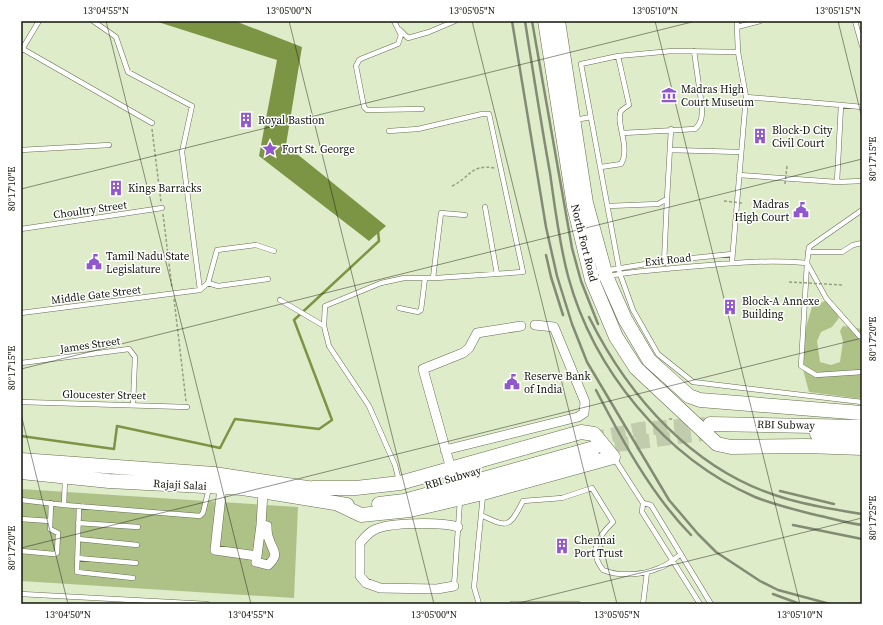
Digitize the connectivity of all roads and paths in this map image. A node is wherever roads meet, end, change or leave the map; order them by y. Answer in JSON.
{"nodes":[{"id":1,"x":39,"y":21,"type":"edge"},
{"id":2,"x":93,"y":21,"type":"edge"},
{"id":3,"x":394,"y":21,"type":"edge"},
{"id":4,"x":455,"y":21,"type":"edge"},
{"id":5,"x":546,"y":21,"type":"edge"},
{"id":6,"x":558,"y":21,"type":"edge"},
{"id":7,"x":737,"y":21,"type":"edge"},
{"id":8,"x":760,"y":21,"type":"edge"},
{"id":9,"x":855,"y":21,"type":"edge"},
{"id":10,"x":396,"y":26,"type":"junction"},
{"id":11,"x":738,"y":27,"type":"junction"},
{"id":12,"x":862,"y":46,"type":"edge"},
{"id":13,"x":22,"y":50,"type":"edge"},
{"id":14,"x":694,"y":51,"type":"junction"},
{"id":15,"x":738,"y":52,"type":"junction"},
{"id":16,"x":618,"y":56,"type":"junction"},
{"id":17,"x":746,"y":97,"type":"junction"},
{"id":18,"x":841,"y":105,"type":"junction"},
{"id":19,"x":862,"y":107,"type":"edge"},
{"id":20,"x":422,"y":109,"type":"dead end"},
{"id":21,"x":591,"y":117,"type":"junction"},
{"id":22,"x":573,"y":120,"type":"junction"},
{"id":23,"x":152,"y":123,"type":"joint"},
{"id":24,"x":671,"y":130,"type":"junction"},
{"id":25,"x":389,"y":131,"type":"dead end"},
{"id":26,"x":623,"y":133,"type":"junction"},
{"id":27,"x":109,"y":144,"type":"dead end"},
{"id":28,"x":21,"y":150,"type":"edge"},
{"id":29,"x":670,"y":150,"type":"junction"},
{"id":30,"x":740,"y":152,"type":"junction"},
{"id":31,"x":787,"y":166,"type":"dead end"},
{"id":32,"x":601,"y":167,"type":"junction"},
{"id":33,"x":501,"y":169,"type":"junction"},
{"id":34,"x":739,"y":175,"type":"junction"},
{"id":35,"x":862,"y":181,"type":"edge"},
{"id":36,"x":837,"y":182,"type":"junction"},
{"id":37,"x":785,"y":184,"type":"dead end"},
{"id":38,"x":452,"y":186,"type":"dead end"},
{"id":39,"x":667,"y":199,"type":"junction"},
{"id":40,"x":724,"y":202,"type":"dead end"},
{"id":41,"x":742,"y":203,"type":"dead end"},
{"id":42,"x":608,"y":206,"type":"junction"},
{"id":43,"x":486,"y":207,"type":"dead end"},
{"id":44,"x":162,"y":208,"type":"junction"},
{"id":45,"x":862,"y":210,"type":"edge"},
{"id":46,"x":465,"y":215,"type":"dead end"},
{"id":47,"x":21,"y":229,"type":"edge"},
{"id":48,"x":862,"y":243,"type":"edge"},
{"id":49,"x":274,"y":251,"type":"dead end"},
{"id":50,"x":808,"y":252,"type":"junction"},
{"id":51,"x":732,"y":254,"type":"junction"},
{"id":52,"x":664,"y":262,"type":"junction"},
{"id":53,"x":732,"y":262,"type":"junction"},
{"id":54,"x":807,"y":263,"type":"junction"},
{"id":55,"x":619,"y":268,"type":"junction"},
{"id":56,"x":664,"y":269,"type":"junction"},
{"id":57,"x":497,"y":274,"type":"junction"},
{"id":58,"x":620,"y":274,"type":"junction"},
{"id":59,"x":598,"y":275,"type":"junction"},
{"id":60,"x":425,"y":278,"type":"junction"},
{"id":61,"x":433,"y":278,"type":"junction"},
{"id":62,"x":268,"y":279,"type":"dead end"},
{"id":63,"x":208,"y":282,"type":"junction"},
{"id":64,"x":789,"y":282,"type":"dead end"},
{"id":65,"x":843,"y":285,"type":"dead end"},
{"id":66,"x":200,"y":290,"type":"junction"},
{"id":67,"x":173,"y":295,"type":"junction"},
{"id":68,"x":280,"y":300,"type":"dead end"},
{"id":69,"x":399,"y":308,"type":"dead end"},
{"id":70,"x":21,"y":313,"type":"edge"},
{"id":71,"x":535,"y":324,"type":"dead end"},
{"id":72,"x":324,"y":326,"type":"junction"},
{"id":73,"x":521,"y":326,"type":"dead end"},
{"id":74,"x":862,"y":339,"type":"edge"},
{"id":75,"x":21,"y":364,"type":"edge"},
{"id":76,"x":862,"y":372,"type":"edge"},
{"id":77,"x":689,"y":396,"type":"junction"},
{"id":78,"x":21,"y":402,"type":"edge"},
{"id":79,"x":862,"y":402,"type":"edge"},
{"id":80,"x":133,"y":404,"type":"junction"},
{"id":81,"x":187,"y":407,"type":"joint"},
{"id":82,"x":681,"y":409,"type":"junction"},
{"id":83,"x":862,"y":413,"type":"edge"},
{"id":84,"x":862,"y":427,"type":"edge"},
{"id":85,"x":862,"y":438,"type":"edge"},
{"id":86,"x":862,"y":448,"type":"edge"},
{"id":87,"x":445,"y":450,"type":"junction"},
{"id":88,"x":613,"y":457,"type":"junction"},
{"id":89,"x":21,"y":460,"type":"edge"},
{"id":90,"x":451,"y":469,"type":"junction"},
{"id":91,"x":66,"y":470,"type":"junction"},
{"id":92,"x":21,"y":472,"type":"edge"},
{"id":93,"x":400,"y":483,"type":"junction"},
{"id":94,"x":216,"y":487,"type":"junction"},
{"id":95,"x":313,"y":488,"type":"junction"},
{"id":96,"x":264,"y":492,"type":"junction"},
{"id":97,"x":483,"y":493,"type":"junction"},
{"id":98,"x":460,"y":498,"type":"junction"},
{"id":99,"x":21,"y":500,"type":"edge"},
{"id":100,"x":51,"y":503,"type":"junction"},
{"id":101,"x":643,"y":503,"type":"junction"},
{"id":102,"x":338,"y":504,"type":"junction"},
{"id":103,"x":64,"y":505,"type":"junction"},
{"id":104,"x":79,"y":506,"type":"junction"},
{"id":105,"x":481,"y":515,"type":"junction"},
{"id":106,"x":21,"y":519,"type":"edge"},
{"id":107,"x":50,"y":521,"type":"junction"},
{"id":108,"x":78,"y":523,"type":"junction"},
{"id":109,"x":261,"y":525,"type":"junction"},
{"id":110,"x":138,"y":527,"type":"dead end"},
{"id":111,"x":458,"y":527,"type":"junction"},
{"id":112,"x":78,"y":539,"type":"junction"},
{"id":113,"x":137,"y":545,"type":"dead end"},
{"id":114,"x":21,"y":551,"type":"edge"},
{"id":115,"x":681,"y":554,"type":"junction"},
{"id":116,"x":256,"y":556,"type":"junction"},
{"id":117,"x":78,"y":558,"type":"junction"},
{"id":118,"x":674,"y":559,"type":"junction"},
{"id":119,"x":136,"y":563,"type":"dead end"},
{"id":120,"x":647,"y":572,"type":"junction"},
{"id":121,"x":133,"y":578,"type":"dead end"},
{"id":122,"x":454,"y":586,"type":"joint"},
{"id":123,"x":21,"y":594,"type":"edge"},
{"id":124,"x":134,"y":600,"type":"junction"},
{"id":125,"x":140,"y":604,"type":"edge"},
{"id":126,"x":208,"y":604,"type":"edge"},
{"id":127,"x":479,"y":604,"type":"edge"},
{"id":128,"x":512,"y":604,"type":"edge"},
{"id":129,"x":578,"y":604,"type":"edge"},
{"id":130,"x":643,"y":604,"type":"edge"},
{"id":131,"x":700,"y":604,"type":"edge"},
{"id":132,"x":711,"y":604,"type":"edge"}],
"edges":[{"from":1,"to":13,"type":"lane"},
{"from":2,"to":66,"type":"lane"},
{"from":3,"to":10,"type":"lane"},
{"from":4,"to":10,"type":"lane"},
{"from":5,"to":59,"type":"main road","name":"North Fort Road"},
{"from":6,"to":22,"type":"main road","name":"North Fort Road"},
{"from":7,"to":11,"type":"lane"},
{"from":8,"to":11,"type":"lane"},
{"from":9,"to":12,"type":"lane"},
{"from":10,"to":20,"type":"lane"},
{"from":11,"to":15,"type":"lane"},
{"from":13,"to":23,"type":"lane"},
{"from":14,"to":15,"type":"lane"},
{"from":14,"to":16,"type":"lane"},
{"from":14,"to":24,"type":"lane"},
{"from":15,"to":17,"type":"lane"},
{"from":16,"to":21,"type":"lane"},
{"from":16,"to":26,"type":"lane"},
{"from":17,"to":18,"type":"lane"},
{"from":17,"to":30,"type":"lane"},
{"from":18,"to":19,"type":"lane"},
{"from":18,"to":36,"type":"lane"},
{"from":21,"to":22,"type":"lane"},
{"from":21,"to":32,"type":"lane"},
{"from":22,"to":59,"type":"main road","name":"North Fort Road"},
{"from":23,"to":44,"type":"path"},
{"from":24,"to":26,"type":"lane"},
{"from":24,"to":29,"type":"lane"},
{"from":25,"to":33,"type":"lane"},
{"from":26,"to":32,"type":"lane"},
{"from":27,"to":28,"type":"lane"},
{"from":29,"to":30,"type":"lane"},
{"from":29,"to":39,"type":"lane"},
{"from":30,"to":34,"type":"lane"},
{"from":31,"to":37,"type":"path","bridge":true},
{"from":32,"to":42,"type":"lane"},
{"from":33,"to":38,"type":"path"},
{"from":33,"to":57,"type":"lane"},
{"from":34,"to":36,"type":"lane"},
{"from":34,"to":51,"type":"lane"},
{"from":35,"to":36,"type":"lane"},
{"from":39,"to":42,"type":"lane"},
{"from":39,"to":52,"type":"lane"},
{"from":40,"to":41,"type":"path","bridge":true},
{"from":42,"to":55,"type":"lane"},
{"from":43,"to":57,"type":"lane"},
{"from":44,"to":47,"type":"lane","name":"Choultry Street"},
{"from":44,"to":67,"type":"path"},
{"from":45,"to":50,"type":"lane"},
{"from":46,"to":61,"type":"lane"},
{"from":48,"to":50,"type":"lane"},
{"from":49,"to":63,"type":"lane"},
{"from":50,"to":54,"type":"lane"},
{"from":51,"to":52,"type":"lane"},
{"from":51,"to":53,"type":"lane"},
{"from":52,"to":55,"type":"lane"},
{"from":52,"to":56,"type":"lane"},
{"from":53,"to":54,"type":"lane","name":"Exit Road"},
{"from":53,"to":56,"type":"lane","name":"Exit Road"},
{"from":54,"to":74,"type":"lane"},
{"from":54,"to":76,"type":"lane"},
{"from":55,"to":58,"type":"lane"},
{"from":55,"to":59,"type":"lane"},
{"from":56,"to":58,"type":"lane","name":"Exit Road"},
{"from":57,"to":61,"type":"lane"},
{"from":58,"to":59,"type":"lane","name":"Exit Road"},
{"from":58,"to":79,"type":"lane"},
{"from":59,"to":77,"type":"main road","name":"North Fort Road"},
{"from":59,"to":82,"type":"main road","name":"North Fort Road"},
{"from":60,"to":61,"type":"lane"},
{"from":60,"to":69,"type":"lane"},
{"from":60,"to":72,"type":"lane"},
{"from":62,"to":63,"type":"lane"},
{"from":63,"to":66,"type":"lane"},
{"from":64,"to":65,"type":"path","bridge":true},
{"from":66,"to":67,"type":"lane","name":"Middle Gate Street"},
{"from":67,"to":70,"type":"lane","name":"Middle Gate Street"},
{"from":67,"to":81,"type":"path"},
{"from":68,"to":72,"type":"lane"},
{"from":71,"to":87,"type":"street"},
{"from":72,"to":93,"type":"lane"},
{"from":73,"to":87,"type":"street"},
{"from":75,"to":80,"type":"lane","name":"James Street"},
{"from":77,"to":82,"type":"main road"},
{"from":77,"to":83,"type":"main road","name":"North Fort Road"},
{"from":78,"to":80,"type":"lane","name":"Gloucester Street"},
{"from":80,"to":81,"type":"lane","name":"Gloucester Street"},
{"from":82,"to":86,"type":"main road","name":"North Fort Road"},
{"from":84,"to":85,"type":"main road","name":"RBI Subway"},
{"from":87,"to":90,"type":"street"},
{"from":88,"to":90,"type":"main road"},
{"from":88,"to":97,"type":"main road"},
{"from":88,"to":101,"type":"lane"},
{"from":89,"to":91,"type":"main road","name":"Rajaji Salai"},
{"from":90,"to":93,"type":"main road"},
{"from":91,"to":92,"type":"main road","name":"Rajaji Salai"},
{"from":91,"to":94,"type":"main road","name":"Rajaji Salai"},
{"from":91,"to":95,"type":"main road","name":"Rajaji Salai"},
{"from":91,"to":103,"type":"lane"},
{"from":93,"to":95,"type":"main road"},
{"from":94,"to":96,"type":"main road","name":"Rajaji Salai"},
{"from":94,"to":104,"type":"lane"},
{"from":94,"to":116,"type":"street"},
{"from":95,"to":102,"type":"main road","name":"RBI Subway"},
{"from":96,"to":102,"type":"main road","name":"Rajaji Salai"},
{"from":96,"to":109,"type":"street"},
{"from":97,"to":98,"type":"main road"},
{"from":97,"to":105,"type":"lane"},
{"from":98,"to":102,"type":"main road"},
{"from":98,"to":111,"type":"lane"},
{"from":99,"to":100,"type":"lane"},
{"from":100,"to":103,"type":"lane"},
{"from":100,"to":107,"type":"lane"},
{"from":101,"to":115,"type":"lane"},
{"from":101,"to":118,"type":"lane"},
{"from":103,"to":104,"type":"lane"},
{"from":104,"to":108,"type":"lane"},
{"from":105,"to":120,"type":"lane"},
{"from":105,"to":127,"type":"lane"},
{"from":106,"to":107,"type":"lane"},
{"from":107,"to":114,"type":"lane"},
{"from":108,"to":110,"type":"lane"},
{"from":108,"to":112,"type":"lane"},
{"from":109,"to":116,"type":"street"},
{"from":109,"to":116,"type":"street"},
{"from":111,"to":122,"type":"lane"},
{"from":111,"to":122,"type":"street"},
{"from":112,"to":113,"type":"lane"},
{"from":112,"to":117,"type":"lane"},
{"from":115,"to":118,"type":"lane"},
{"from":115,"to":132,"type":"lane"},
{"from":117,"to":119,"type":"lane"},
{"from":117,"to":121,"type":"lane"},
{"from":118,"to":120,"type":"lane"},
{"from":118,"to":131,"type":"lane"},
{"from":120,"to":130,"type":"lane"},
{"from":123,"to":124,"type":"lane"},
{"from":124,"to":125,"type":"lane"},
{"from":124,"to":126,"type":"lane"},
{"from":128,"to":129,"type":"lane"}]}
